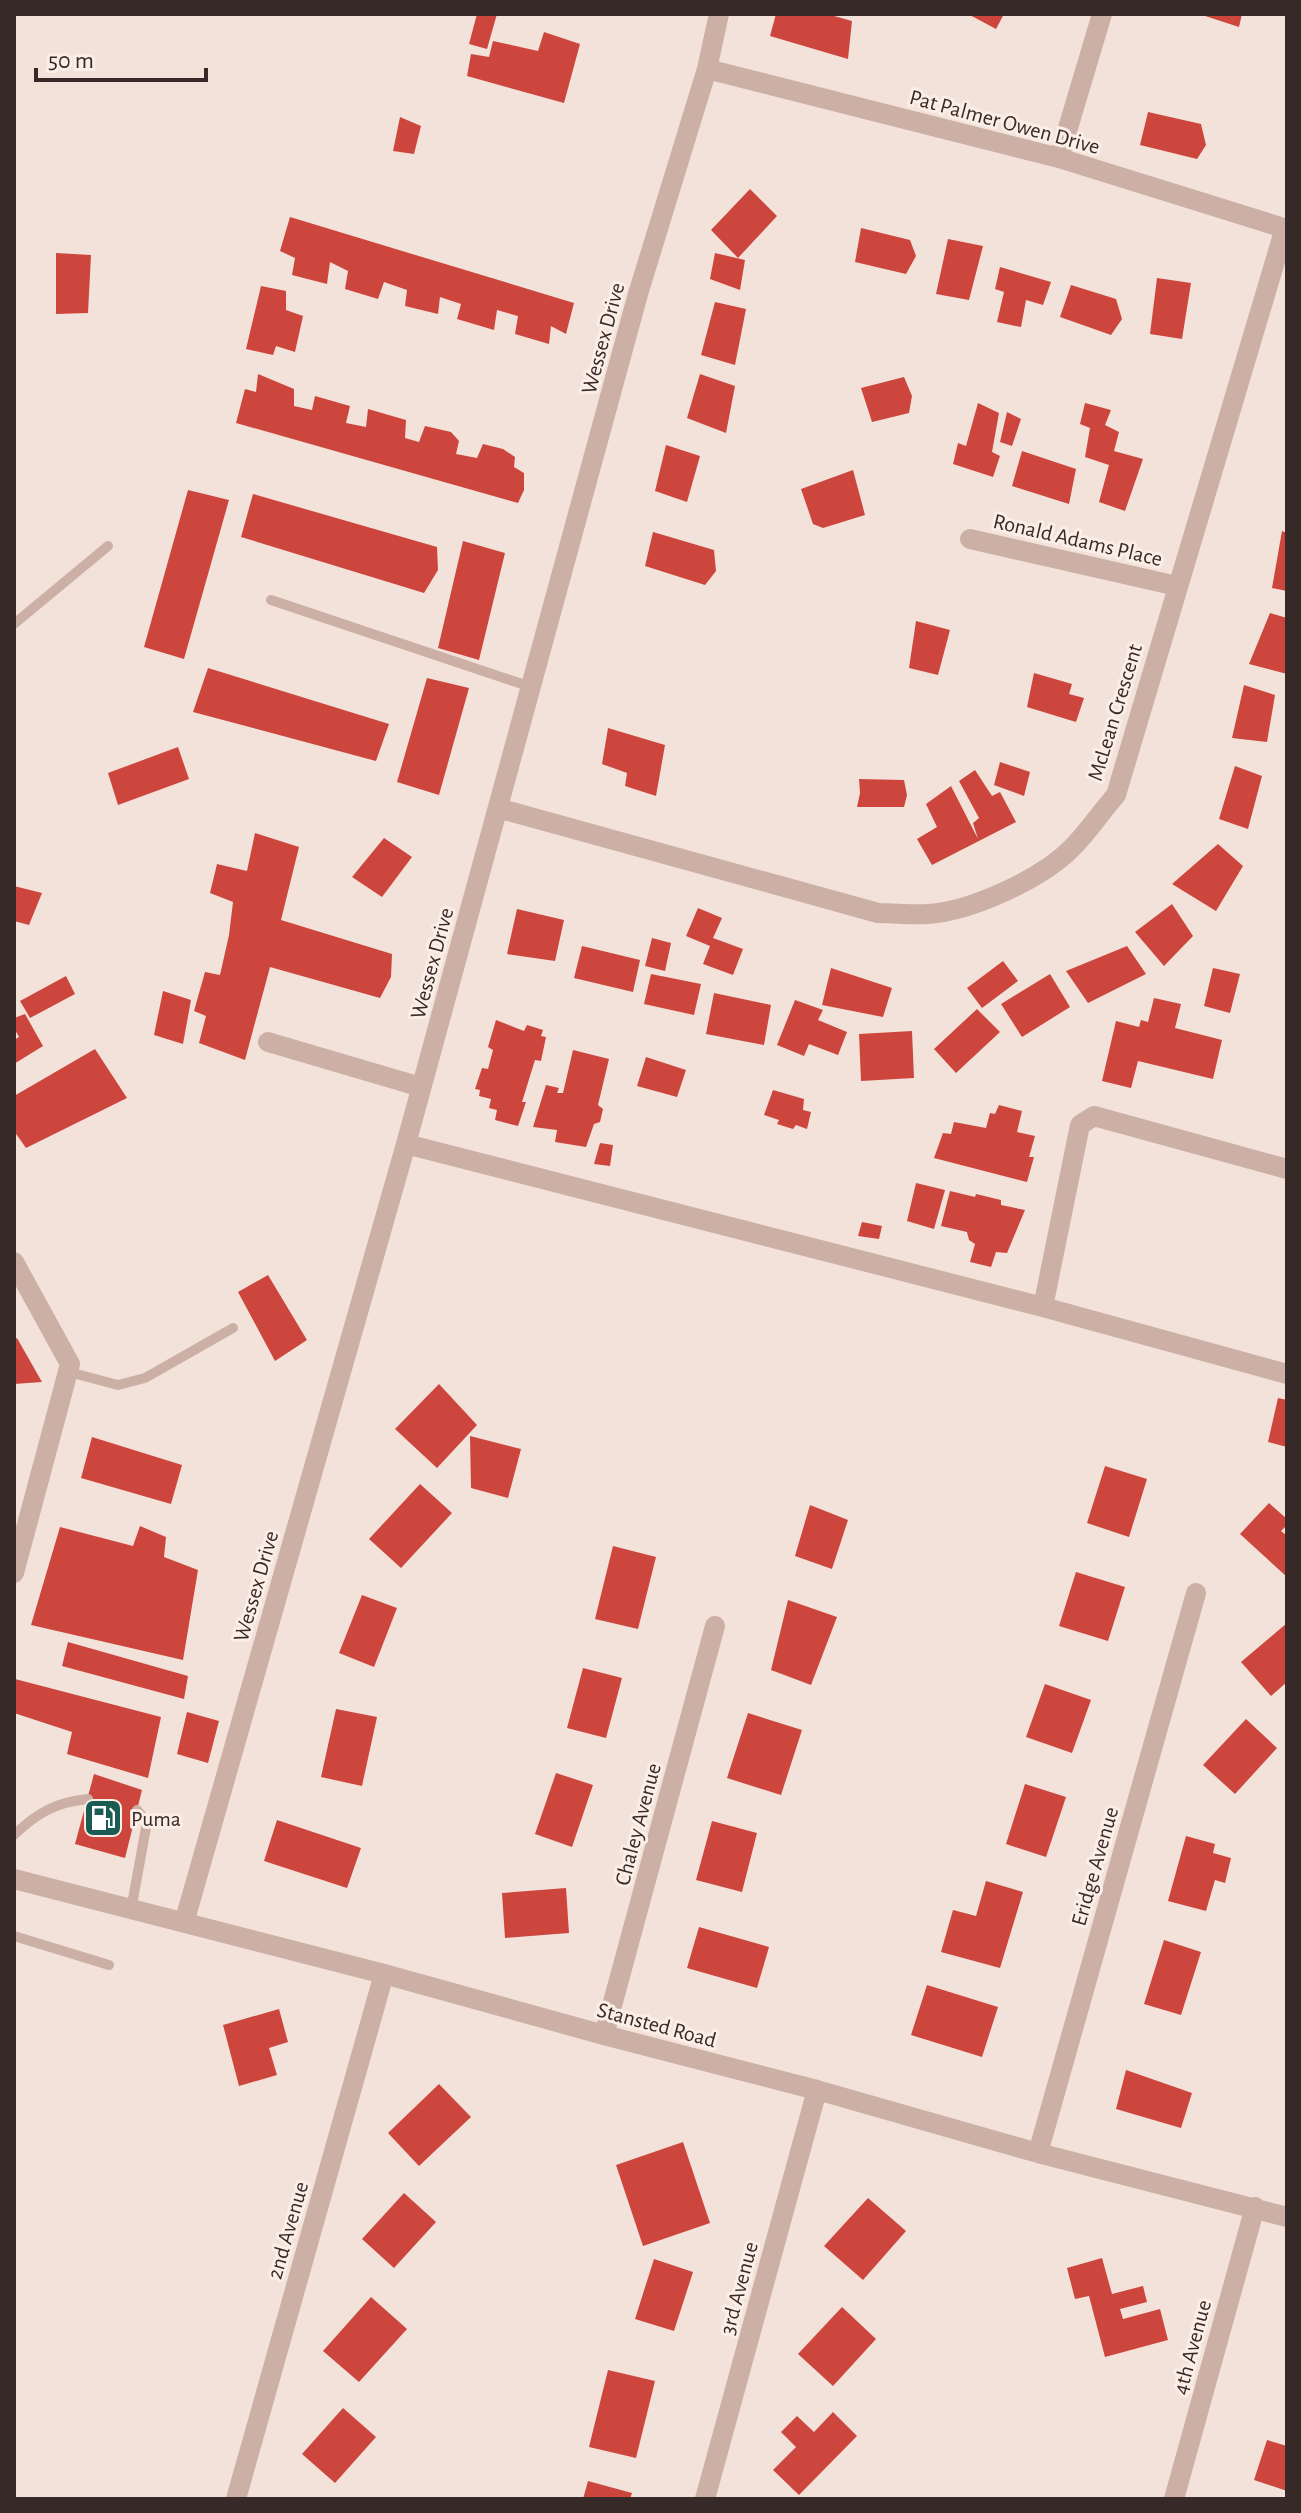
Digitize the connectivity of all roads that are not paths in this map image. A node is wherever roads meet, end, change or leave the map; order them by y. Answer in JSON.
{"nodes":[{"id":1,"x":719,"y":14,"type":"edge"},
{"id":2,"x":1102,"y":14,"type":"edge"},
{"id":3,"x":707,"y":69,"type":"junction"},
{"id":4,"x":1059,"y":158,"type":"junction"},
{"id":5,"x":1286,"y":228,"type":"edge"},
{"id":6,"x":970,"y":539,"type":"dead end"},
{"id":7,"x":108,"y":546,"type":"dead end"},
{"id":8,"x":1177,"y":586,"type":"junction"},
{"id":9,"x":271,"y":600,"type":"dead end"},
{"id":10,"x":14,"y":624,"type":"edge"},
{"id":11,"x":531,"y":687,"type":"junction"},
{"id":12,"x":498,"y":808,"type":"junction"},
{"id":13,"x":268,"y":1042,"type":"dead end"},
{"id":14,"x":421,"y":1087,"type":"junction"},
{"id":15,"x":406,"y":1144,"type":"junction"},
{"id":16,"x":1287,"y":1169,"type":"edge"},
{"id":17,"x":14,"y":1262,"type":"edge"},
{"id":18,"x":1043,"y":1307,"type":"junction"},
{"id":19,"x":233,"y":1328,"type":"dead end"},
{"id":20,"x":69,"y":1372,"type":"junction"},
{"id":21,"x":1287,"y":1374,"type":"edge"},
{"id":22,"x":14,"y":1573,"type":"edge"},
{"id":23,"x":1196,"y":1593,"type":"dead end"},
{"id":24,"x":715,"y":1626,"type":"dead end"},
{"id":25,"x":88,"y":1799,"type":"dead end"},
{"id":26,"x":137,"y":1810,"type":"dead end"},
{"id":27,"x":14,"y":1835,"type":"edge"},
{"id":28,"x":14,"y":1879,"type":"edge"},
{"id":29,"x":131,"y":1910,"type":"junction"},
{"id":30,"x":184,"y":1923,"type":"junction"},
{"id":31,"x":14,"y":1936,"type":"edge"},
{"id":32,"x":109,"y":1965,"type":"dead end"},
{"id":33,"x":384,"y":1974,"type":"junction"},
{"id":34,"x":604,"y":2035,"type":"junction"},
{"id":35,"x":817,"y":2090,"type":"junction"},
{"id":36,"x":1038,"y":2153,"type":"junction"},
{"id":37,"x":1255,"y":2207,"type":"junction"},
{"id":38,"x":1287,"y":2217,"type":"edge"},
{"id":39,"x":236,"y":2499,"type":"edge"},
{"id":40,"x":705,"y":2499,"type":"edge"},
{"id":41,"x":1174,"y":2499,"type":"edge"}],
"edges":[{"from":1,"to":3,"type":"street","name":"Wessex Drive"},
{"from":2,"to":4,"type":"street"},
{"from":3,"to":4,"type":"street","name":"Pat Palmer Owen Drive"},
{"from":3,"to":11,"type":"street","name":"Wessex Drive"},
{"from":4,"to":5,"type":"street","name":"Pat Palmer Owen Drive"},
{"from":5,"to":8,"type":"street","name":"McLean Crescent"},
{"from":6,"to":8,"type":"street","name":"Ronald Adams Place"},
{"from":7,"to":10,"type":"lane"},
{"from":8,"to":12,"type":"street","name":"McLean Crescent"},
{"from":9,"to":11,"type":"lane"},
{"from":11,"to":12,"type":"street","name":"Wessex Drive"},
{"from":12,"to":14,"type":"street","name":"Wessex Drive"},
{"from":13,"to":14,"type":"street"},
{"from":14,"to":15,"type":"street","name":"Wessex Drive"},
{"from":15,"to":18,"type":"street"},
{"from":15,"to":30,"type":"street","name":"Wessex Drive"},
{"from":16,"to":18,"type":"street"},
{"from":17,"to":20,"type":"street"},
{"from":18,"to":21,"type":"street"},
{"from":19,"to":20,"type":"lane"},
{"from":20,"to":22,"type":"street"},
{"from":23,"to":36,"type":"street","name":"Eridge Avenue"},
{"from":24,"to":34,"type":"street","name":"Chaley Avenue"},
{"from":25,"to":27,"type":"lane"},
{"from":26,"to":29,"type":"lane"},
{"from":28,"to":29,"type":"street","name":"Stansted Road"},
{"from":29,"to":30,"type":"street","name":"Stansted Road"},
{"from":30,"to":33,"type":"street","name":"Stansted Road"},
{"from":31,"to":32,"type":"lane"},
{"from":33,"to":34,"type":"street","name":"Stansted Road"},
{"from":33,"to":39,"type":"street","name":"2nd Avenue"},
{"from":34,"to":35,"type":"street","name":"Stansted Road"},
{"from":35,"to":36,"type":"street","name":"Stansted Road"},
{"from":35,"to":40,"type":"street","name":"3rd Avenue"},
{"from":36,"to":37,"type":"street","name":"Stansted Road"},
{"from":37,"to":38,"type":"street","name":"Stansted Road"},
{"from":37,"to":41,"type":"street","name":"4th Avenue"}]}
